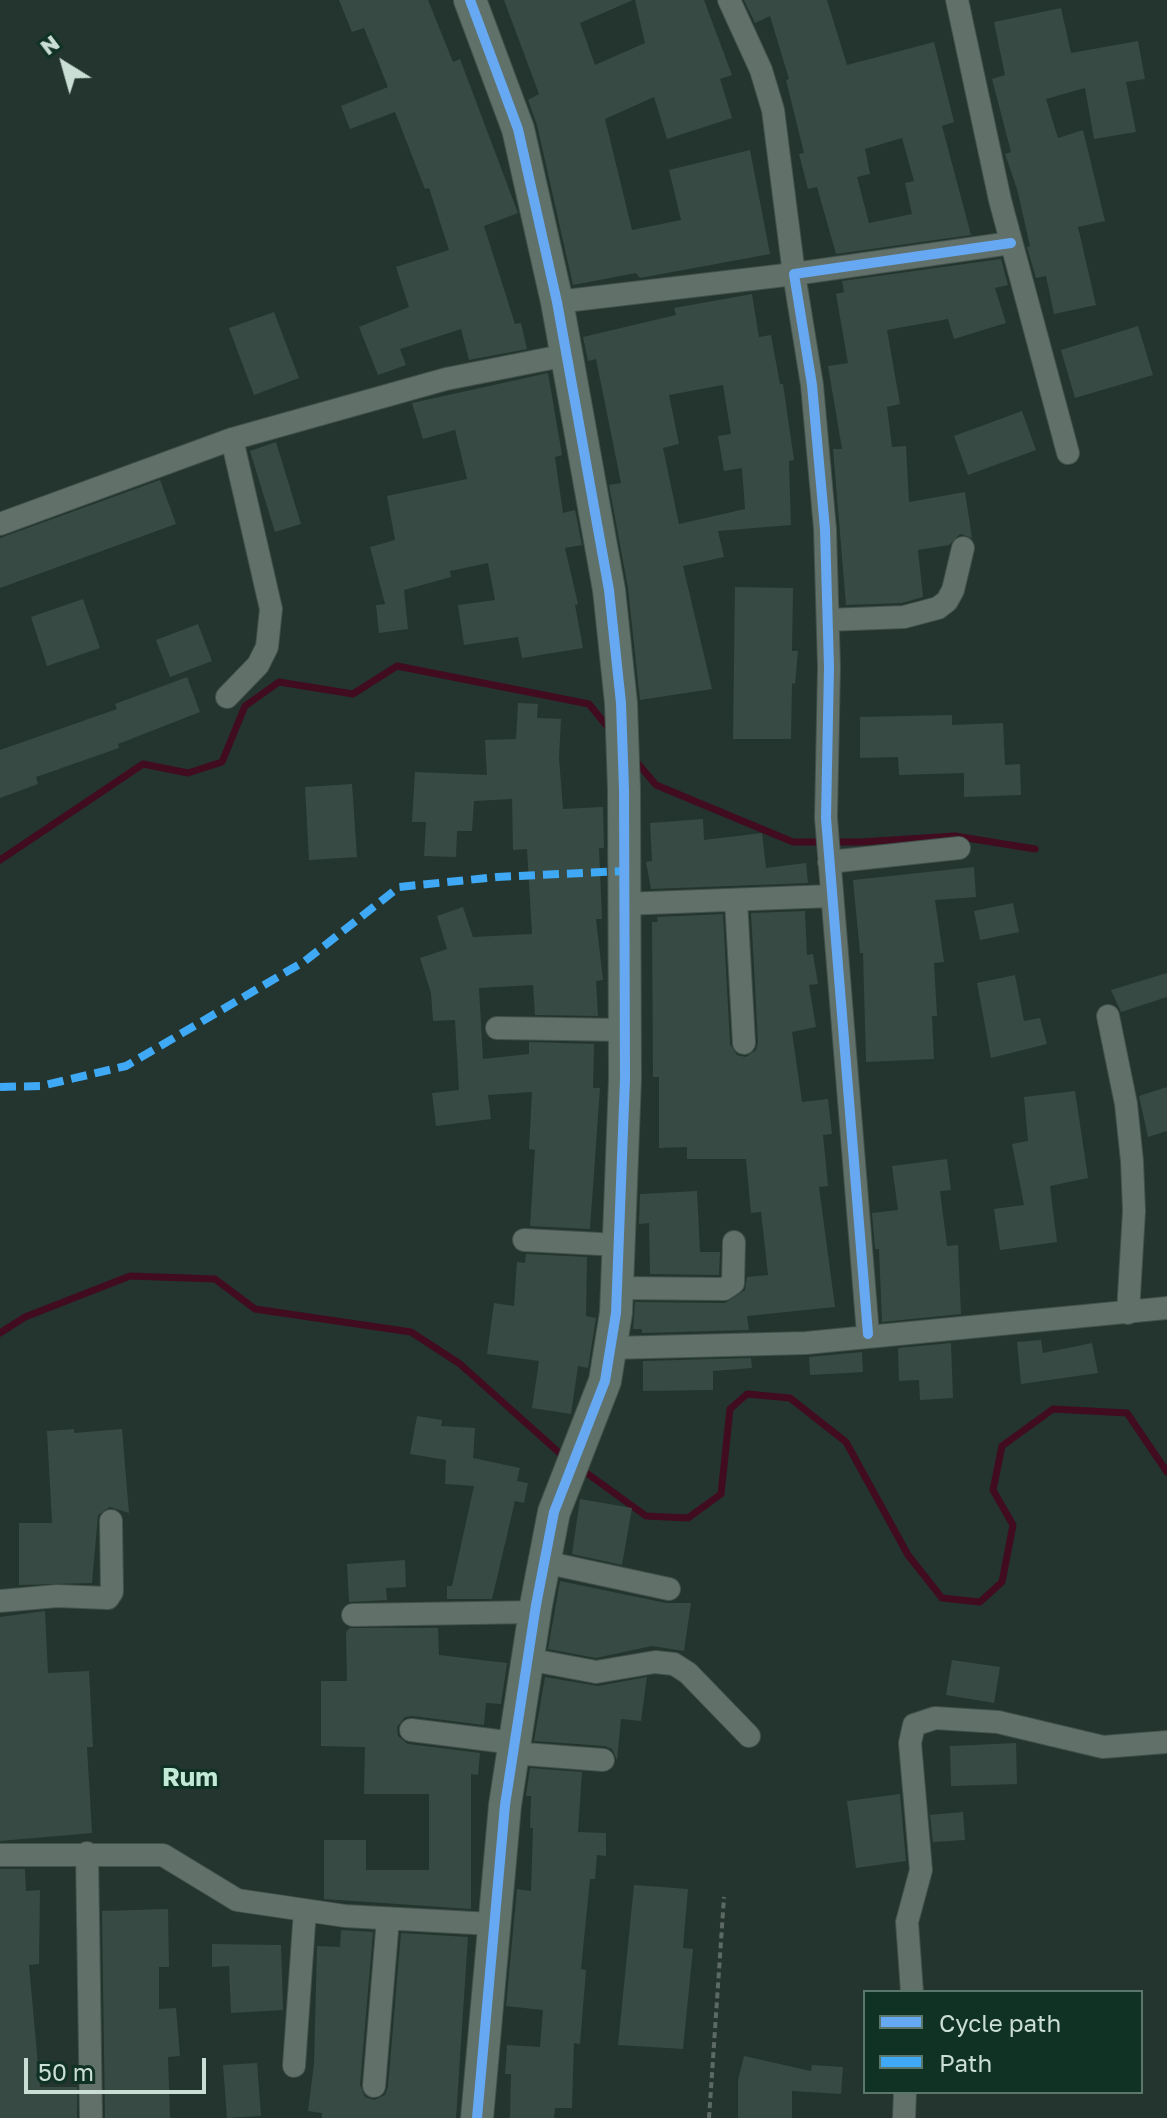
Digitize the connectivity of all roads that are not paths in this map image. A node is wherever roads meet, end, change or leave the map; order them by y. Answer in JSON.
{"nodes":[{"id":1,"x":470,"y":0,"type":"edge"},
{"id":2,"x":729,"y":0,"type":"edge"},
{"id":3,"x":957,"y":0,"type":"edge"},
{"id":4,"x":1011,"y":243,"type":"junction"},
{"id":5,"x":794,"y":274,"type":"junction"},
{"id":6,"x":557,"y":302,"type":"junction"},
{"id":7,"x":567,"y":355,"type":"junction"},
{"id":8,"x":232,"y":439,"type":"junction"},
{"id":9,"x":1068,"y":453,"type":"dead end"},
{"id":10,"x":0,"y":524,"type":"edge"},
{"id":11,"x":963,"y":548,"type":"dead end"},
{"id":12,"x":828,"y":620,"type":"junction"},
{"id":13,"x":227,"y":697,"type":"dead end"},
{"id":14,"x":959,"y":848,"type":"dead end"},
{"id":15,"x":829,"y":856,"type":"junction"},
{"id":16,"x":831,"y":896,"type":"junction"},
{"id":17,"x":736,"y":900,"type":"junction"},
{"id":18,"x":623,"y":904,"type":"junction"},
{"id":19,"x":1108,"y":1016,"type":"dead end"},
{"id":20,"x":497,"y":1028,"type":"dead end"},
{"id":21,"x":624,"y":1030,"type":"junction"},
{"id":22,"x":744,"y":1043,"type":"dead end"},
{"id":23,"x":524,"y":1240,"type":"dead end"},
{"id":24,"x":734,"y":1242,"type":"dead end"},
{"id":25,"x":619,"y":1245,"type":"junction"},
{"id":26,"x":617,"y":1288,"type":"junction"},
{"id":27,"x":1167,"y":1308,"type":"edge"},
{"id":28,"x":1128,"y":1313,"type":"junction"},
{"id":29,"x":868,"y":1334,"type":"junction"},
{"id":30,"x":612,"y":1348,"type":"junction"},
{"id":31,"x":111,"y":1521,"type":"dead end"},
{"id":32,"x":544,"y":1562,"type":"junction"},
{"id":33,"x":669,"y":1589,"type":"dead end"},
{"id":34,"x":0,"y":1601,"type":"edge"},
{"id":35,"x":535,"y":1612,"type":"junction"},
{"id":36,"x":353,"y":1615,"type":"dead end"},
{"id":37,"x":527,"y":1659,"type":"junction"},
{"id":38,"x":411,"y":1730,"type":"dead end"},
{"id":39,"x":749,"y":1736,"type":"dead end"},
{"id":40,"x":1167,"y":1742,"type":"edge"},
{"id":41,"x":513,"y":1748,"type":"junction"},
{"id":42,"x":603,"y":1760,"type":"dead end"},
{"id":43,"x":87,"y":1853,"type":"junction"},
{"id":44,"x":0,"y":1855,"type":"edge"},
{"id":45,"x":305,"y":1910,"type":"junction"},
{"id":46,"x":388,"y":1919,"type":"junction"},
{"id":47,"x":492,"y":1924,"type":"junction"},
{"id":48,"x":912,"y":1990,"type":"edge"},
{"id":49,"x":294,"y":2066,"type":"dead end"},
{"id":50,"x":374,"y":2086,"type":"dead end"},
{"id":51,"x":905,"y":2094,"type":"edge"},
{"id":52,"x":91,"y":2118,"type":"edge"},
{"id":53,"x":477,"y":2118,"type":"edge"},
{"id":54,"x":904,"y":2118,"type":"edge"}],
"edges":[{"from":1,"to":6,"type":"street"},
{"from":2,"to":5,"type":"street"},
{"from":3,"to":4,"type":"street"},
{"from":4,"to":5,"type":"street"},
{"from":4,"to":9,"type":"street"},
{"from":5,"to":6,"type":"street"},
{"from":5,"to":12,"type":"street"},
{"from":6,"to":7,"type":"street"},
{"from":7,"to":8,"type":"street"},
{"from":7,"to":18,"type":"street"},
{"from":8,"to":10,"type":"street"},
{"from":8,"to":13,"type":"street"},
{"from":11,"to":12,"type":"street"},
{"from":12,"to":15,"type":"street"},
{"from":14,"to":15,"type":"street"},
{"from":15,"to":16,"type":"street"},
{"from":16,"to":17,"type":"street"},
{"from":16,"to":29,"type":"street"},
{"from":17,"to":18,"type":"street"},
{"from":17,"to":22,"type":"street"},
{"from":18,"to":21,"type":"street"},
{"from":19,"to":28,"type":"street"},
{"from":20,"to":21,"type":"street"},
{"from":21,"to":25,"type":"street"},
{"from":23,"to":25,"type":"street"},
{"from":24,"to":26,"type":"street"},
{"from":25,"to":26,"type":"street"},
{"from":26,"to":30,"type":"street"},
{"from":27,"to":28,"type":"street"},
{"from":28,"to":29,"type":"street"},
{"from":29,"to":30,"type":"street"},
{"from":30,"to":32,"type":"street"},
{"from":31,"to":34,"type":"street"},
{"from":32,"to":33,"type":"street"},
{"from":32,"to":35,"type":"street"},
{"from":35,"to":36,"type":"street"},
{"from":35,"to":37,"type":"street"},
{"from":37,"to":39,"type":"street"},
{"from":37,"to":41,"type":"street"},
{"from":38,"to":41,"type":"street"},
{"from":40,"to":48,"type":"street"},
{"from":41,"to":42,"type":"street"},
{"from":41,"to":47,"type":"street"},
{"from":43,"to":44,"type":"street"},
{"from":43,"to":45,"type":"street"},
{"from":43,"to":52,"type":"street"},
{"from":45,"to":46,"type":"street"},
{"from":45,"to":49,"type":"street"},
{"from":46,"to":47,"type":"street"},
{"from":46,"to":50,"type":"street"},
{"from":47,"to":53,"type":"street"},
{"from":51,"to":54,"type":"street"}]}
